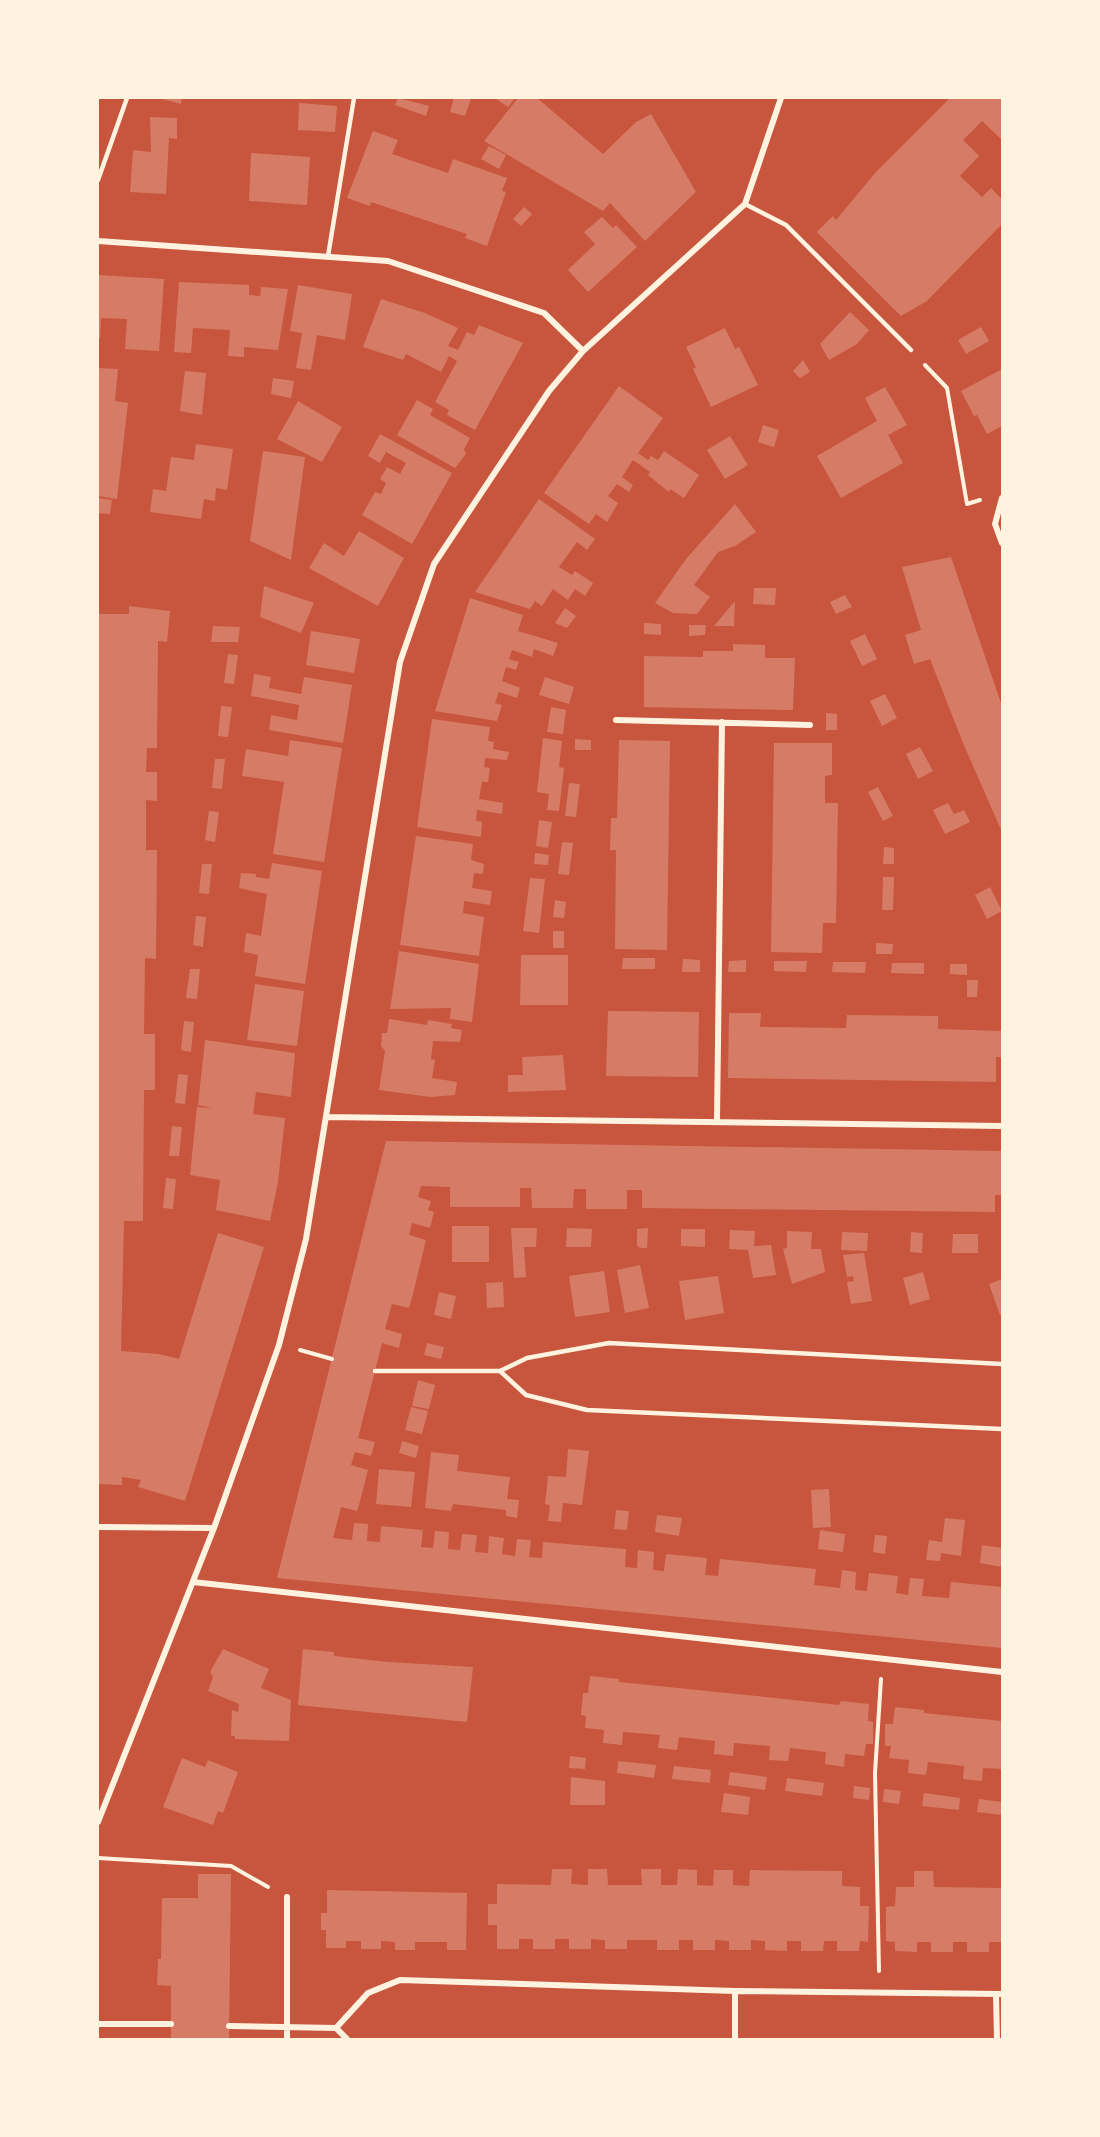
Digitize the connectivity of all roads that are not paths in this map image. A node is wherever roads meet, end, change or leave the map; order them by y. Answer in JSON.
{"nodes":[{"id":1,"x":127,"y":98,"type":"edge"},
{"id":2,"x":354,"y":98,"type":"edge"},
{"id":3,"x":781,"y":98,"type":"edge"},
{"id":4,"x":98,"y":180,"type":"edge"},
{"id":5,"x":745,"y":204,"type":"junction"},
{"id":6,"x":98,"y":241,"type":"edge"},
{"id":7,"x":328,"y":256,"type":"junction"},
{"id":8,"x":911,"y":350,"type":"road end"},
{"id":9,"x":583,"y":351,"type":"junction"},
{"id":10,"x":1002,"y":498,"type":"edge"},
{"id":11,"x":1002,"y":543,"type":"edge"},
{"id":12,"x":616,"y":720,"type":"dead end"},
{"id":13,"x":722,"y":722,"type":"junction"},
{"id":14,"x":810,"y":725,"type":"dead end"},
{"id":15,"x":327,"y":1118,"type":"junction"},
{"id":16,"x":717,"y":1121,"type":"junction"},
{"id":17,"x":1002,"y":1126,"type":"edge"},
{"id":18,"x":1002,"y":1364,"type":"edge"},
{"id":19,"x":375,"y":1371,"type":"dead end"},
{"id":20,"x":500,"y":1371,"type":"junction"},
{"id":21,"x":1002,"y":1429,"type":"edge"},
{"id":22,"x":98,"y":1527,"type":"edge"},
{"id":23,"x":214,"y":1528,"type":"junction"},
{"id":24,"x":193,"y":1582,"type":"junction"},
{"id":25,"x":1002,"y":1672,"type":"edge"},
{"id":26,"x":98,"y":1822,"type":"edge"},
{"id":27,"x":287,"y":1897,"type":"road end"},
{"id":28,"x":735,"y":1991,"type":"junction"},
{"id":29,"x":999,"y":1994,"type":"edge"},
{"id":30,"x":98,"y":2024,"type":"edge"},
{"id":31,"x":171,"y":2024,"type":"dead end"},
{"id":32,"x":229,"y":2026,"type":"dead end"},
{"id":33,"x":288,"y":2027,"type":"junction"},
{"id":34,"x":336,"y":2028,"type":"junction"},
{"id":35,"x":287,"y":2040,"type":"edge"},
{"id":36,"x":348,"y":2040,"type":"edge"},
{"id":37,"x":735,"y":2040,"type":"edge"},
{"id":38,"x":997,"y":2040,"type":"edge"}],
"edges":[{"from":1,"to":4,"type":"lane"},
{"from":2,"to":7,"type":"lane"},
{"from":3,"to":5,"type":"street"},
{"from":5,"to":8,"type":"lane"},
{"from":5,"to":9,"type":"street"},
{"from":6,"to":7,"type":"street"},
{"from":7,"to":9,"type":"street"},
{"from":9,"to":15,"type":"street"},
{"from":10,"to":11,"type":"street"},
{"from":12,"to":13,"type":"street"},
{"from":13,"to":14,"type":"street"},
{"from":13,"to":16,"type":"street"},
{"from":15,"to":16,"type":"street"},
{"from":15,"to":23,"type":"street"},
{"from":16,"to":17,"type":"street"},
{"from":18,"to":20,"type":"lane"},
{"from":19,"to":20,"type":"lane"},
{"from":20,"to":21,"type":"lane"},
{"from":22,"to":23,"type":"street"},
{"from":23,"to":24,"type":"street"},
{"from":24,"to":25,"type":"street"},
{"from":24,"to":26,"type":"street"},
{"from":27,"to":33,"type":"street"},
{"from":28,"to":29,"type":"street"},
{"from":28,"to":34,"type":"street"},
{"from":28,"to":37,"type":"street"},
{"from":29,"to":38,"type":"street"},
{"from":30,"to":31,"type":"street"},
{"from":32,"to":33,"type":"street"},
{"from":33,"to":34,"type":"street"},
{"from":33,"to":35,"type":"street"},
{"from":34,"to":36,"type":"street"}]}
